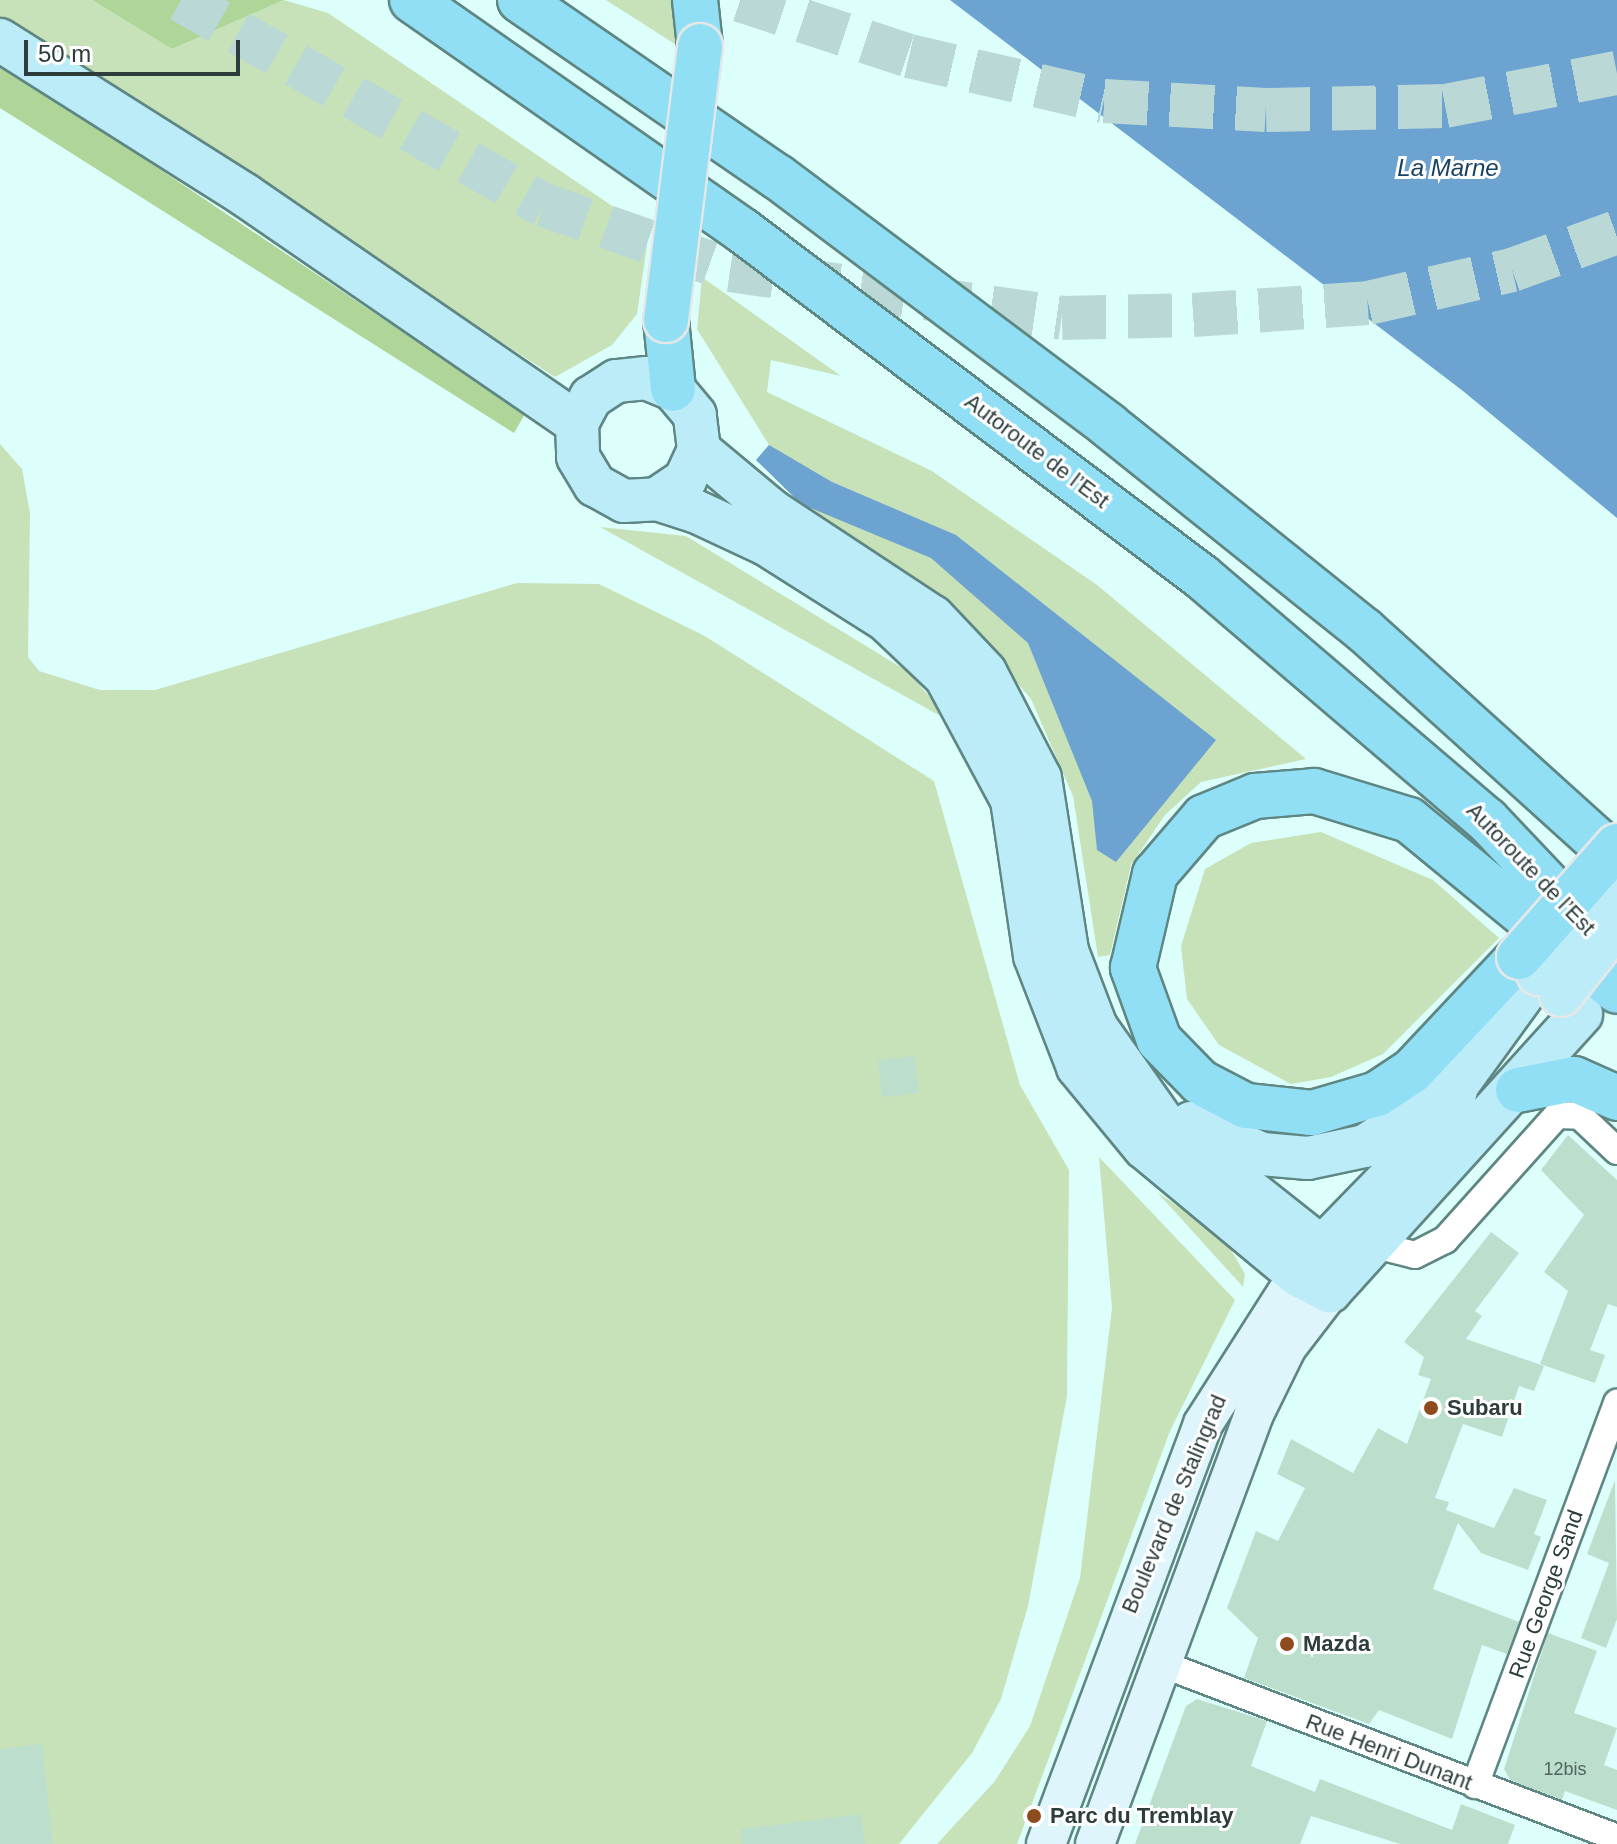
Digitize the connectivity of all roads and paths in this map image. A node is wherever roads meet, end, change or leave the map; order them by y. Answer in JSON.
{"nodes":[{"id":1,"x":412,"y":0,"type":"edge"},
{"id":2,"x":520,"y":0,"type":"edge"},
{"id":3,"x":695,"y":0,"type":"edge"},
{"id":4,"x":0,"y":40,"type":"edge"},
{"id":5,"x":673,"y":389,"type":"junction"},
{"id":6,"x":577,"y":423,"type":"junction"},
{"id":7,"x":699,"y":450,"type":"junction"},
{"id":8,"x":657,"y":499,"type":"junction"},
{"id":9,"x":1617,"y":846,"type":"edge"},
{"id":10,"x":1617,"y":859,"type":"edge"},
{"id":11,"x":1617,"y":878,"type":"edge"},
{"id":12,"x":1617,"y":924,"type":"edge"},
{"id":13,"x":1617,"y":957,"type":"edge"},
{"id":14,"x":1617,"y":966,"type":"edge"},
{"id":15,"x":1550,"y":985,"type":"junction"},
{"id":16,"x":1617,"y":991,"type":"edge"},
{"id":17,"x":1518,"y":1090,"type":"junction"},
{"id":18,"x":1149,"y":1098,"type":"junction"},
{"id":19,"x":1617,"y":1098,"type":"edge"},
{"id":20,"x":1453,"y":1101,"type":"junction"},
{"id":21,"x":1617,"y":1151,"type":"edge"},
{"id":22,"x":1375,"y":1245,"type":"junction"},
{"id":23,"x":1323,"y":1271,"type":"junction"},
{"id":24,"x":1617,"y":1403,"type":"edge"},
{"id":25,"x":1162,"y":1664,"type":"junction"},
{"id":26,"x":1475,"y":1785,"type":"junction"},
{"id":27,"x":1617,"y":1838,"type":"edge"},
{"id":28,"x":1046,"y":1844,"type":"edge"},
{"id":29,"x":1095,"y":1844,"type":"edge"}],
"edges":[{"from":1,"to":13,"type":"highway","name":"Autoroute de l’Est"},
{"from":2,"to":10,"type":"highway"},
{"from":3,"to":5,"type":"highway","bridge":true},
{"from":4,"to":6,"type":"main road"},
{"from":5,"to":6,"type":"main road"},
{"from":5,"to":7,"type":"main road"},
{"from":6,"to":8,"type":"main road"},
{"from":7,"to":8,"type":"main road"},
{"from":7,"to":18,"type":"main road"},
{"from":8,"to":23,"type":"main road"},
{"from":9,"to":15,"type":"highway","bridge":true},
{"from":11,"to":15,"type":"main road","bridge":true},
{"from":12,"to":15,"type":"main road","bridge":true},
{"from":14,"to":15,"type":"main road"},
{"from":15,"to":16,"type":"highway"},
{"from":15,"to":17,"type":"main road","name":"Boulevard de Stalingrad"},
{"from":15,"to":20,"type":"main road"},
{"from":17,"to":19,"type":"highway"},
{"from":17,"to":22,"type":"main road","name":"Boulevard de Stalingrad"},
{"from":18,"to":20,"type":"main road"},
{"from":18,"to":23,"type":"main road"},
{"from":20,"to":23,"type":"main road","name":"Boulevard de Stalingrad"},
{"from":21,"to":22,"type":"street"},
{"from":22,"to":23,"type":"main road","name":"Boulevard de Stalingrad"},
{"from":23,"to":25,"type":"main road","name":"Boulevard de Stalingrad"},
{"from":23,"to":28,"type":"main road","name":"Boulevard de Stalingrad"},
{"from":24,"to":26,"type":"street","name":"Rue George Sand"},
{"from":25,"to":26,"type":"street","name":"Rue Henri Dunant"},
{"from":25,"to":29,"type":"main road","name":"Boulevard de Stalingrad"},
{"from":26,"to":27,"type":"street","name":"Rue Henri Dunant"}]}
